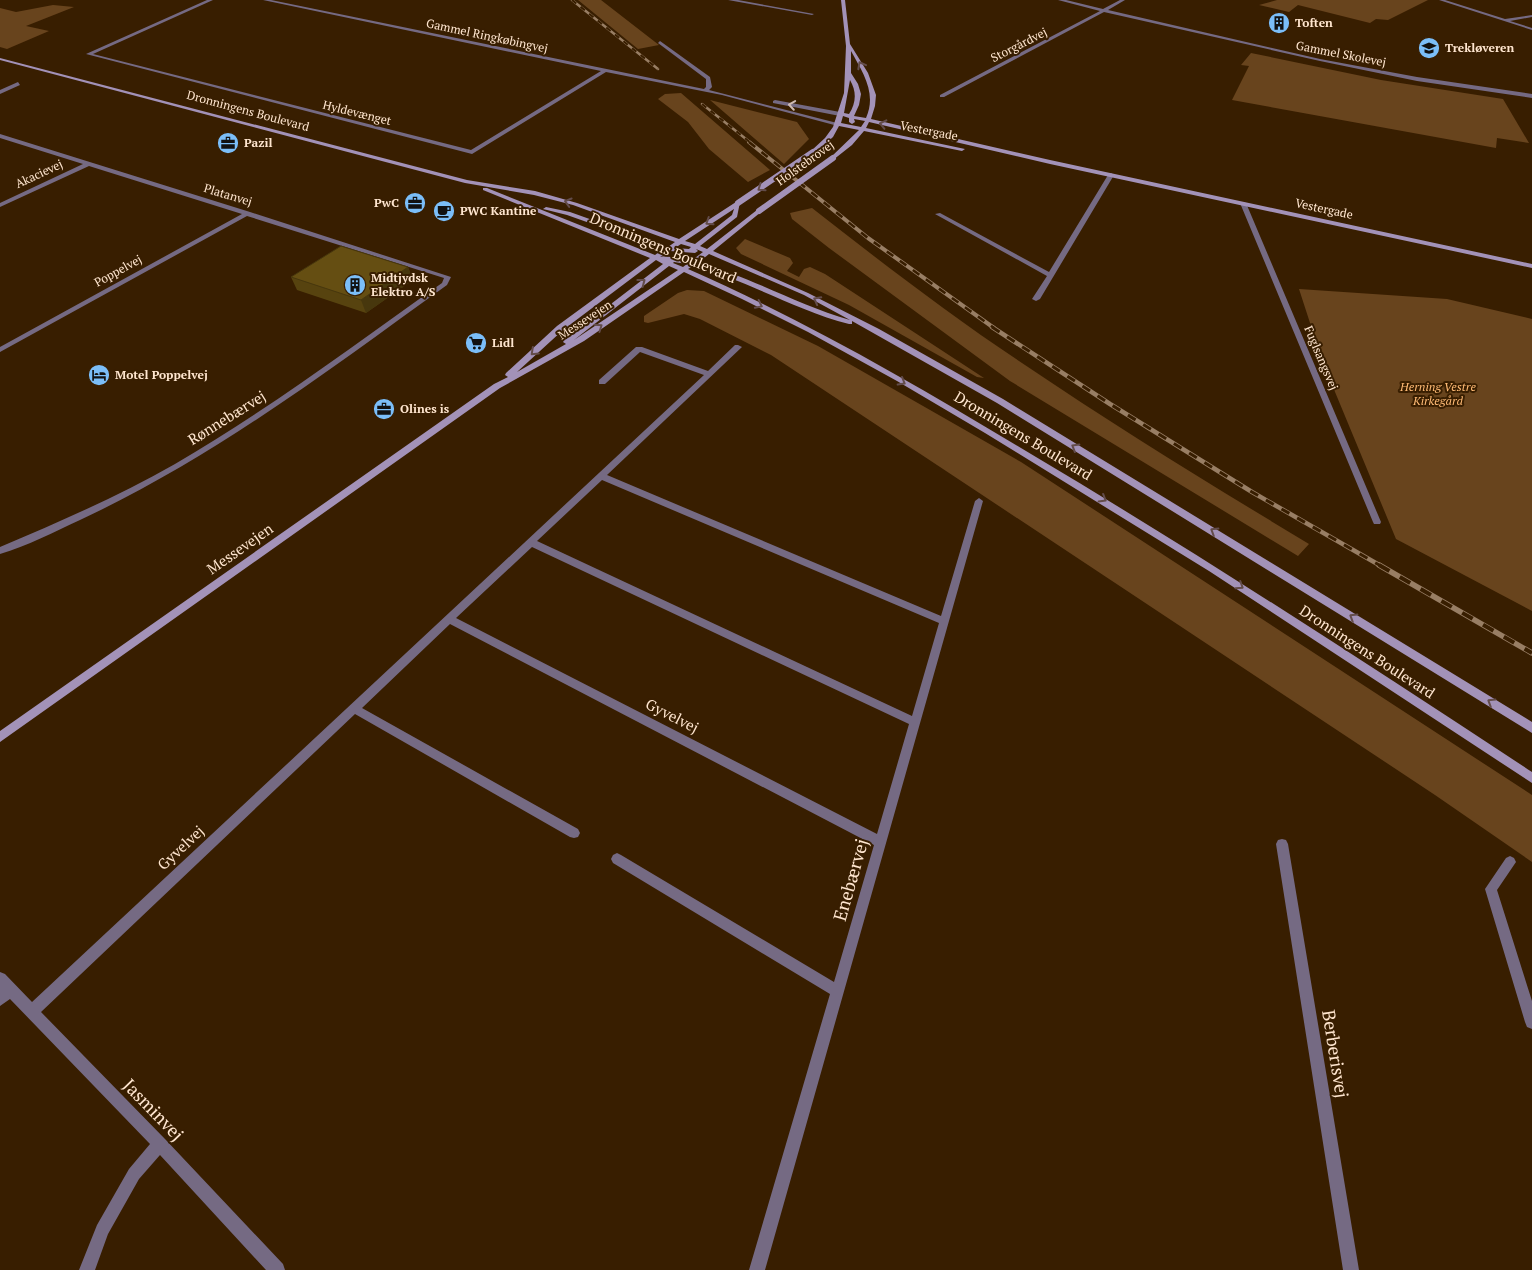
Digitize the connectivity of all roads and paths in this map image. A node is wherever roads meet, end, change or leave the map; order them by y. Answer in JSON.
{"nodes":[{"id":1,"x":211,"y":0,"type":"edge"},
{"id":2,"x":265,"y":0,"type":"edge"},
{"id":3,"x":730,"y":0,"type":"edge"},
{"id":4,"x":843,"y":0,"type":"edge"},
{"id":5,"x":1060,"y":0,"type":"edge"},
{"id":6,"x":1123,"y":0,"type":"edge"},
{"id":7,"x":1441,"y":0,"type":"edge"},
{"id":8,"x":1104,"y":10,"type":"junction"},
{"id":9,"x":812,"y":14,"type":"dead end"},
{"id":10,"x":1532,"y":16,"type":"edge"},
{"id":11,"x":1505,"y":21,"type":"junction"},
{"id":12,"x":1532,"y":29,"type":"edge"},
{"id":13,"x":660,"y":42,"type":"dead end"},
{"id":14,"x":849,"y":44,"type":"junction"},
{"id":15,"x":0,"y":55,"type":"edge"},
{"id":16,"x":0,"y":59,"type":"edge"},
{"id":17,"x":23,"y":64,"type":"junction"},
{"id":18,"x":604,"y":70,"type":"junction"},
{"id":19,"x":848,"y":73,"type":"junction"},
{"id":20,"x":18,"y":84,"type":"dead end"},
{"id":21,"x":705,"y":91,"type":"junction"},
{"id":22,"x":0,"y":92,"type":"edge"},
{"id":23,"x":722,"y":94,"type":"junction"},
{"id":24,"x":942,"y":96,"type":"dead end"},
{"id":25,"x":1532,"y":96,"type":"edge"},
{"id":26,"x":840,"y":114,"type":"junction"},
{"id":27,"x":851,"y":116,"type":"junction"},
{"id":28,"x":868,"y":120,"type":"junction"},
{"id":29,"x":838,"y":124,"type":"junction"},
{"id":30,"x":863,"y":129,"type":"junction"},
{"id":31,"x":0,"y":136,"type":"edge"},
{"id":32,"x":1050,"y":162,"type":"junction"},
{"id":33,"x":88,"y":164,"type":"junction"},
{"id":34,"x":1111,"y":175,"type":"junction"},
{"id":35,"x":467,"y":182,"type":"junction"},
{"id":36,"x":519,"y":203,"type":"junction"},
{"id":37,"x":738,"y":203,"type":"junction"},
{"id":38,"x":1243,"y":203,"type":"junction"},
{"id":39,"x":0,"y":205,"type":"edge"},
{"id":40,"x":248,"y":213,"type":"junction"},
{"id":41,"x":938,"y":214,"type":"dead end"},
{"id":42,"x":680,"y":241,"type":"junction"},
{"id":43,"x":668,"y":249,"type":"junction"},
{"id":44,"x":693,"y":249,"type":"junction"},
{"id":45,"x":679,"y":250,"type":"junction"},
{"id":46,"x":708,"y":252,"type":"junction"},
{"id":47,"x":655,"y":258,"type":"junction"},
{"id":48,"x":671,"y":261,"type":"junction"},
{"id":49,"x":687,"y":264,"type":"junction"},
{"id":50,"x":1532,"y":266,"type":"edge"},
{"id":51,"x":1050,"y":275,"type":"junction"},
{"id":52,"x":448,"y":276,"type":"joint"},
{"id":53,"x":1036,"y":299,"type":"dead end"},
{"id":54,"x":876,"y":331,"type":"junction"},
{"id":55,"x":738,"y":347,"type":"dead end"},
{"id":56,"x":0,"y":350,"type":"edge"},
{"id":57,"x":550,"y":357,"type":"junction"},
{"id":58,"x":709,"y":374,"type":"junction"},
{"id":59,"x":602,"y":382,"type":"dead end"},
{"id":60,"x":497,"y":386,"type":"junction"},
{"id":61,"x":601,"y":476,"type":"junction"},
{"id":62,"x":979,"y":501,"type":"dead end"},
{"id":63,"x":1377,"y":522,"type":"dead end"},
{"id":64,"x":530,"y":542,"type":"junction"},
{"id":65,"x":0,"y":551,"type":"edge"},
{"id":66,"x":449,"y":619,"type":"junction"},
{"id":67,"x":944,"y":621,"type":"junction"},
{"id":68,"x":353,"y":708,"type":"junction"},
{"id":69,"x":915,"y":722,"type":"junction"},
{"id":70,"x":1532,"y":728,"type":"edge"},
{"id":71,"x":0,"y":737,"type":"edge"},
{"id":72,"x":1532,"y":778,"type":"edge"},
{"id":73,"x":574,"y":833,"type":"dead end"},
{"id":74,"x":880,"y":842,"type":"junction"},
{"id":75,"x":1282,"y":844,"type":"dead end"},
{"id":76,"x":616,"y":859,"type":"dead end"},
{"id":77,"x":1510,"y":862,"type":"dead end"},
{"id":78,"x":3,"y":989,"type":"edge"},
{"id":79,"x":837,"y":991,"type":"junction"},
{"id":80,"x":31,"y":1012,"type":"junction"},
{"id":81,"x":1532,"y":1022,"type":"edge"},
{"id":82,"x":160,"y":1144,"type":"junction"},
{"id":83,"x":86,"y":1270,"type":"edge"},
{"id":84,"x":277,"y":1270,"type":"edge"},
{"id":85,"x":756,"y":1270,"type":"edge"},
{"id":86,"x":1351,"y":1270,"type":"edge"}],
"edges":[{"from":1,"to":18,"type":"street","name":"Hyldevænget"},
{"from":2,"to":18,"type":"street","name":"Gammel Ringkøbingvej"},
{"from":3,"to":9,"type":"street"},
{"from":4,"to":14,"type":"main road","name":"Holstebrovej"},
{"from":5,"to":8,"type":"street","name":"Gammel Skolevej"},
{"from":6,"to":8,"type":"street","name":"Storgårdvej"},
{"from":7,"to":11,"type":"street"},
{"from":8,"to":24,"type":"street","name":"Storgårdvej"},
{"from":8,"to":25,"type":"street","name":"Gammel Skolevej"},
{"from":10,"to":11,"type":"street"},
{"from":11,"to":12,"type":"street"},
{"from":13,"to":21,"type":"street"},
{"from":14,"to":19,"type":"main road","name":"Holstebrovej"},
{"from":28,"to":14,"type":"main road","name":"Holstebrovej","one_way":true},
{"from":15,"to":17,"type":"main road","name":"Dronningens Boulevard"},
{"from":16,"to":17,"type":"main road","name":"Dronningens Boulevard"},
{"from":17,"to":35,"type":"main road","name":"Dronningens Boulevard"},
{"from":18,"to":21,"type":"street","name":"Gammel Ringkøbingvej"},
{"from":19,"to":26,"type":"main road","name":"Holstebrovej"},
{"from":19,"to":27,"type":"main road"},
{"from":20,"to":22,"type":"street"},
{"from":21,"to":23,"type":"street","name":"Gammel Ringkøbingvej"},
{"from":26,"to":23,"type":"street","name":"Gammel Ringkøbingvej","one_way":true},
{"from":23,"to":29,"type":"street","name":"Gammel Ringkøbingvej"},
{"from":26,"to":27,"type":"main road","name":"Gammel Ringkøbingvej"},
{"from":26,"to":29,"type":"main road","name":"Holstebrovej"},
{"from":27,"to":28,"type":"main road","name":"Gammel Ringkøbingvej"},
{"from":27,"to":30,"type":"main road"},
{"from":28,"to":30,"type":"main road","name":"Holstebrovej"},
{"from":32,"to":28,"type":"main road","name":"Vestergade","one_way":true},
{"from":29,"to":30,"type":"main road","name":"Gammel Ringkøbingvej"},
{"from":29,"to":37,"type":"main road","name":"Holstebrovej","one_way":true,"bridge":true},
{"from":30,"to":32,"type":"main road","name":"Vestergade"},
{"from":30,"to":46,"type":"main road","name":"Holstebrovej","bridge":true},
{"from":31,"to":33,"type":"street","name":"Platanvej"},
{"from":32,"to":34,"type":"main road","name":"Vestergade"},
{"from":33,"to":39,"type":"street","name":"Akacievej"},
{"from":33,"to":40,"type":"street","name":"Platanvej"},
{"from":34,"to":38,"type":"main road","name":"Vestergade"},
{"from":34,"to":51,"type":"street"},
{"from":35,"to":36,"type":"main road","name":"Dronningens Boulevard"},
{"from":42,"to":35,"type":"main road","name":"Dronningens Boulevard","one_way":true},
{"from":36,"to":43,"type":"main road"},
{"from":36,"to":47,"type":"main road","name":"Dronningens Boulevard"},
{"from":37,"to":42,"type":"main road","name":"Holstebrovej","one_way":true},
{"from":37,"to":44,"type":"main road"},
{"from":38,"to":50,"type":"main road","name":"Vestergade"},
{"from":38,"to":63,"type":"street","name":"Fuglsangsvej"},
{"from":40,"to":52,"type":"street","name":"Platanvej"},
{"from":40,"to":56,"type":"street","name":"Poppelvej"},
{"from":41,"to":51,"type":"street"},
{"from":42,"to":43,"type":"main road","name":"Holstebrovej"},
{"from":42,"to":44,"type":"main road","name":"Dronningens Boulevard"},
{"from":42,"to":45,"type":"main road"},
{"from":43,"to":45,"type":"main road"},
{"from":43,"to":47,"type":"main road","name":"Holstebrovej"},
{"from":44,"to":45,"type":"main road"},
{"from":44,"to":46,"type":"main road","name":"Dronningens Boulevard"},
{"from":44,"to":49,"type":"main road"},
{"from":45,"to":48,"type":"main road"},
{"from":46,"to":49,"type":"main road","name":"Holstebrovej"},
{"from":54,"to":46,"type":"main road","name":"Dronningens Boulevard","one_way":true},
{"from":47,"to":48,"type":"main road","name":"Dronningens Boulevard"},
{"from":47,"to":60,"type":"main road","name":"Messevejen","one_way":true},
{"from":48,"to":49,"type":"main road","name":"Dronningens Boulevard"},
{"from":57,"to":48,"type":"main road","one_way":true},
{"from":49,"to":54,"type":"main road"},
{"from":57,"to":49,"type":"main road","name":"Messevejen","one_way":true},
{"from":49,"to":72,"type":"main road","name":"Dronningens Boulevard","one_way":true},
{"from":51,"to":53,"type":"street"},
{"from":52,"to":65,"type":"street","name":"Rønnebærvej"},
{"from":70,"to":54,"type":"main road","name":"Dronningens Boulevard","one_way":true},
{"from":55,"to":58,"type":"street","name":"Gyvelvej"},
{"from":57,"to":60,"type":"main road","name":"Messevejen"},
{"from":58,"to":59,"type":"street"},
{"from":58,"to":61,"type":"street","name":"Gyvelvej"},
{"from":60,"to":71,"type":"main road","name":"Messevejen"},
{"from":61,"to":64,"type":"street","name":"Gyvelvej"},
{"from":61,"to":67,"type":"street"},
{"from":62,"to":67,"type":"street","name":"Enebærvej"},
{"from":64,"to":66,"type":"street","name":"Gyvelvej"},
{"from":64,"to":69,"type":"street"},
{"from":66,"to":68,"type":"street","name":"Gyvelvej"},
{"from":66,"to":74,"type":"street","name":"Gyvelvej"},
{"from":67,"to":69,"type":"street","name":"Enebærvej"},
{"from":68,"to":73,"type":"street"},
{"from":68,"to":80,"type":"street","name":"Gyvelvej"},
{"from":69,"to":74,"type":"street","name":"Enebærvej"},
{"from":74,"to":79,"type":"street","name":"Enebærvej"},
{"from":75,"to":86,"type":"street","name":"Berberisvej"},
{"from":76,"to":79,"type":"street"},
{"from":77,"to":81,"type":"street"},
{"from":78,"to":80,"type":"street","name":"Jasminvej"},
{"from":79,"to":85,"type":"street","name":"Enebærvej"},
{"from":80,"to":82,"type":"street","name":"Jasminvej"},
{"from":82,"to":83,"type":"street"},
{"from":82,"to":84,"type":"street","name":"Jasminvej"}]}
